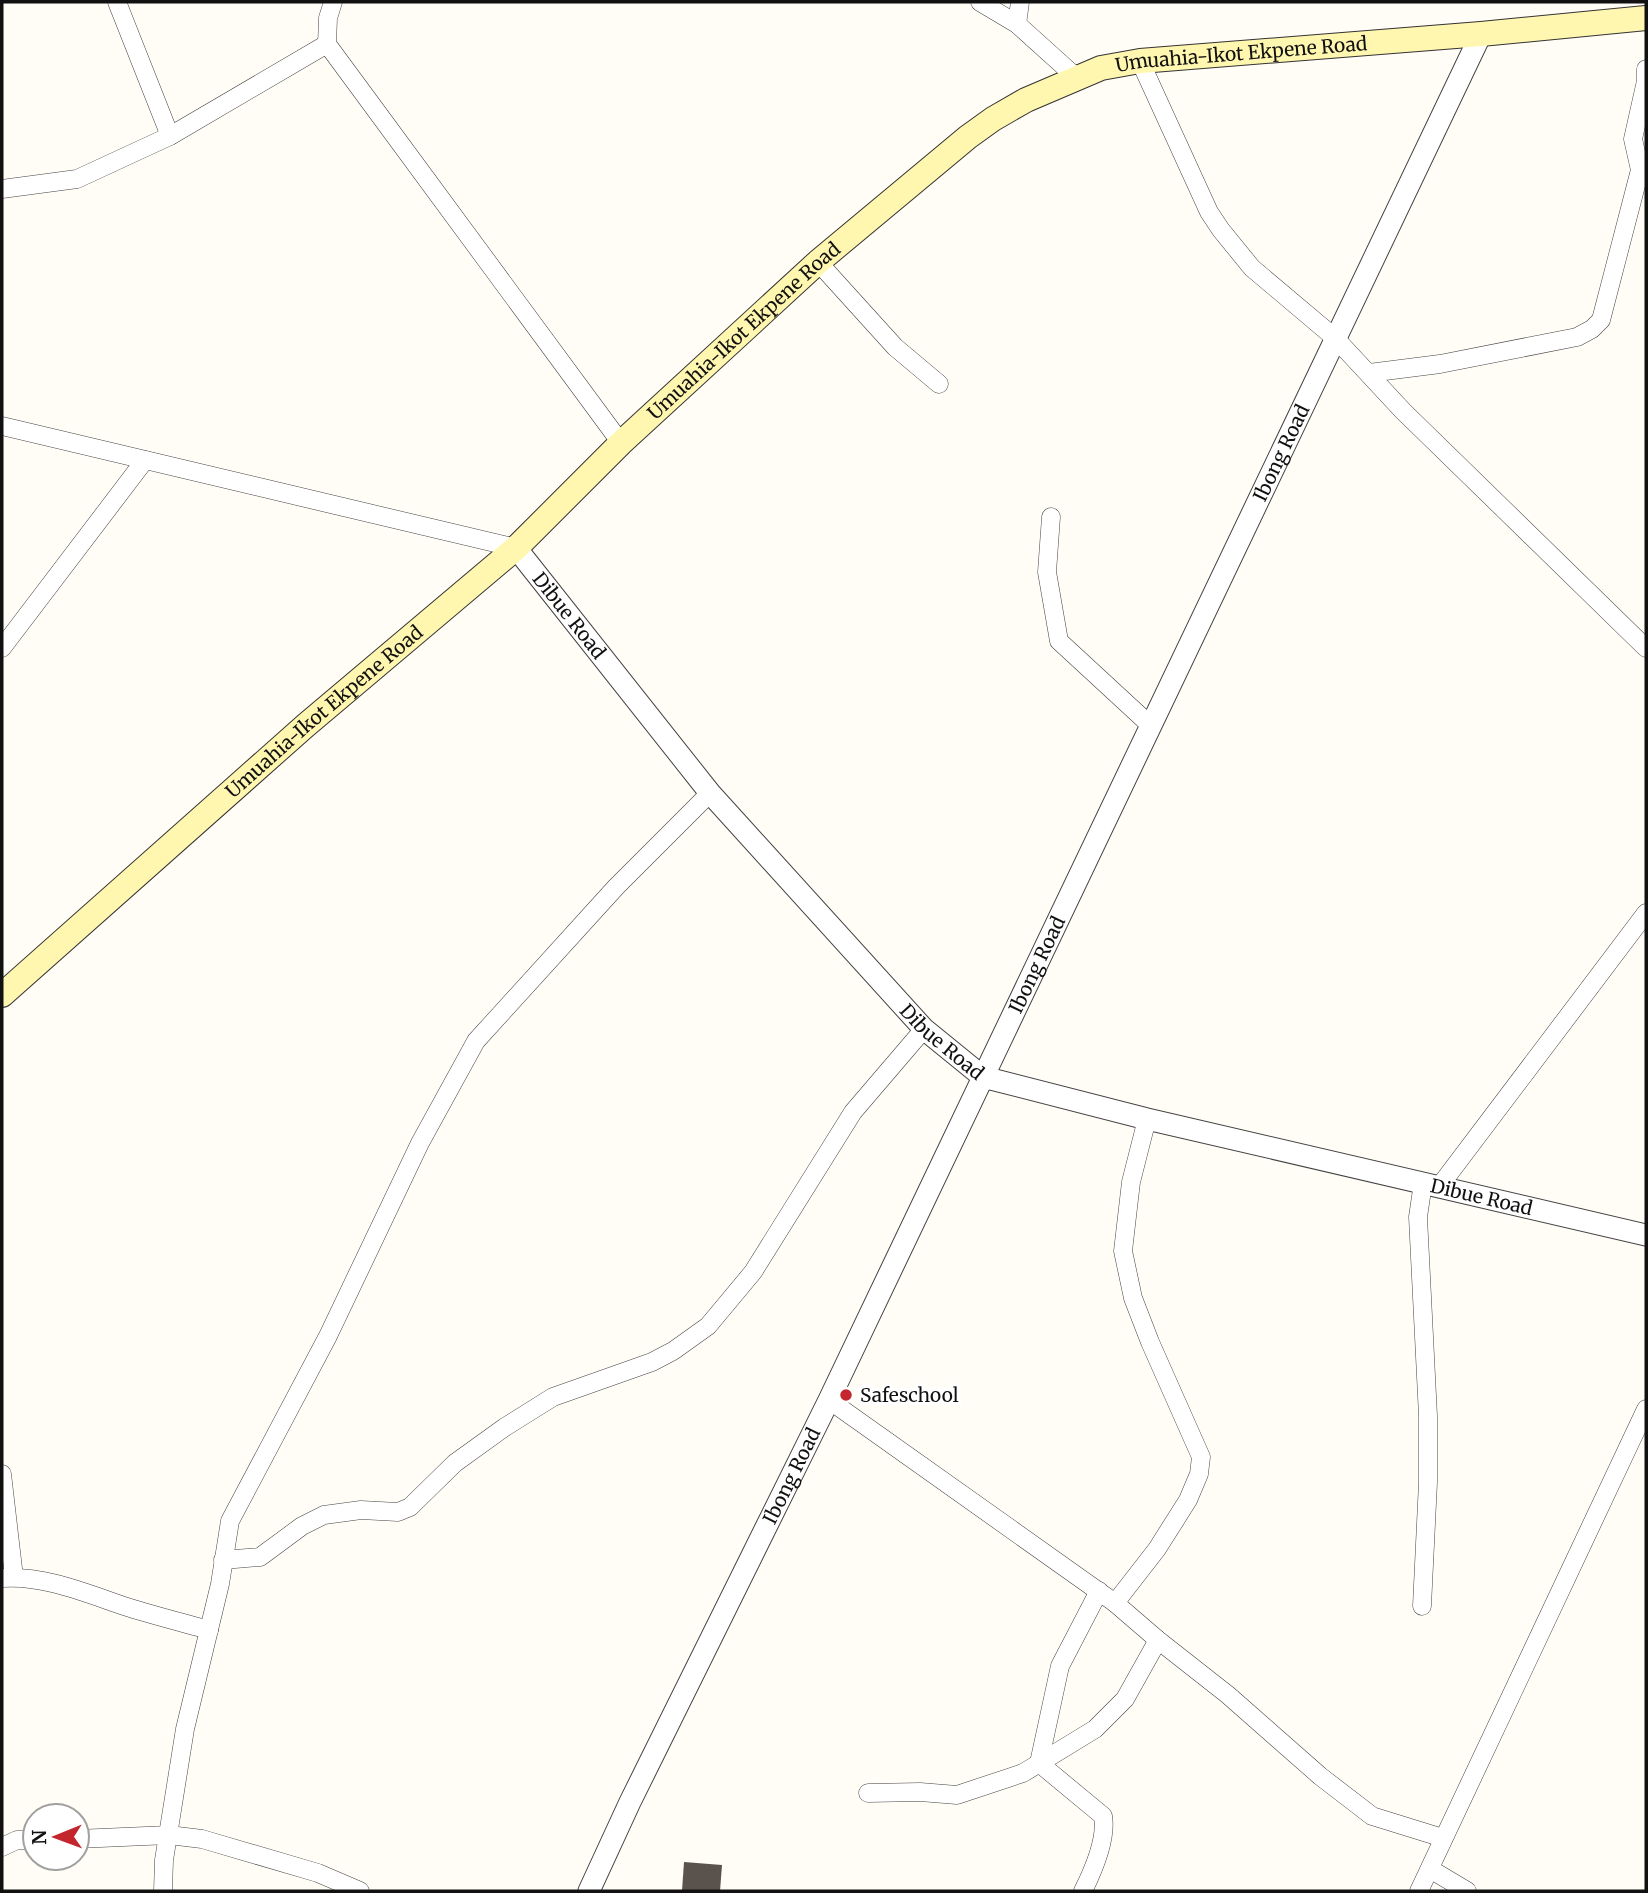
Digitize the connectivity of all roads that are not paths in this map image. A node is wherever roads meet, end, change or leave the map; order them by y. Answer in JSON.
{"nodes":[{"id":1,"x":117,"y":2,"type":"edge"},
{"id":2,"x":333,"y":2,"type":"edge"},
{"id":3,"x":980,"y":2,"type":"edge"},
{"id":4,"x":1020,"y":2,"type":"edge"},
{"id":5,"x":1646,"y":18,"type":"edge"},
{"id":6,"x":1017,"y":24,"type":"junction"},
{"id":7,"x":1480,"y":34,"type":"junction"},
{"id":8,"x":327,"y":44,"type":"junction"},
{"id":9,"x":1140,"y":61,"type":"junction"},
{"id":10,"x":1646,"y":69,"type":"edge"},
{"id":11,"x":1078,"y":79,"type":"junction"},
{"id":12,"x":170,"y":136,"type":"junction"},
{"id":13,"x":2,"y":189,"type":"edge"},
{"id":14,"x":818,"y":262,"type":"junction"},
{"id":15,"x":1335,"y":338,"type":"junction"},
{"id":16,"x":1369,"y":373,"type":"junction"},
{"id":17,"x":939,"y":384,"type":"dead end"},
{"id":18,"x":2,"y":426,"type":"edge"},
{"id":19,"x":621,"y":443,"type":"junction"},
{"id":20,"x":145,"y":460,"type":"junction"},
{"id":21,"x":1051,"y":517,"type":"dead end"},
{"id":22,"x":516,"y":548,"type":"junction"},
{"id":23,"x":2,"y":648,"type":"edge"},
{"id":24,"x":1646,"y":648,"type":"edge"},
{"id":25,"x":1150,"y":725,"type":"junction"},
{"id":26,"x":710,"y":793,"type":"junction"},
{"id":27,"x":1646,"y":913,"type":"edge"},
{"id":28,"x":2,"y":995,"type":"edge"},
{"id":29,"x":924,"y":1029,"type":"junction"},
{"id":30,"x":983,"y":1077,"type":"junction"},
{"id":31,"x":1147,"y":1119,"type":"junction"},
{"id":32,"x":1431,"y":1185,"type":"junction"},
{"id":33,"x":1646,"y":1235,"type":"edge"},
{"id":34,"x":829,"y":1400,"type":"junction"},
{"id":35,"x":1646,"y":1409,"type":"edge"},
{"id":36,"x":2,"y":1474,"type":"edge"},
{"id":37,"x":223,"y":1560,"type":"junction"},
{"id":38,"x":8,"y":1577,"type":"edge"},
{"id":39,"x":1098,"y":1591,"type":"junction"},
{"id":40,"x":1115,"y":1603,"type":"junction"},
{"id":41,"x":1422,"y":1606,"type":"dead end"},
{"id":42,"x":209,"y":1630,"type":"junction"},
{"id":43,"x":1158,"y":1640,"type":"junction"},
{"id":44,"x":1039,"y":1763,"type":"junction"},
{"id":45,"x":868,"y":1793,"type":"dead end"},
{"id":46,"x":169,"y":1835,"type":"junction"},
{"id":47,"x":91,"y":1838,"type":"edge"},
{"id":48,"x":1443,"y":1838,"type":"junction"},
{"id":49,"x":21,"y":1840,"type":"edge"},
{"id":50,"x":2,"y":1847,"type":"edge"},
{"id":51,"x":1430,"y":1869,"type":"junction"},
{"id":52,"x":163,"y":1891,"type":"edge"},
{"id":53,"x":360,"y":1891,"type":"edge"},
{"id":54,"x":589,"y":1891,"type":"edge"},
{"id":55,"x":1083,"y":1891,"type":"edge"},
{"id":56,"x":1419,"y":1891,"type":"edge"},
{"id":57,"x":1467,"y":1891,"type":"edge"}],
"edges":[{"from":1,"to":12,"type":"street"},
{"from":2,"to":8,"type":"street"},
{"from":3,"to":6,"type":"street"},
{"from":4,"to":6,"type":"street"},
{"from":5,"to":7,"type":"main road","name":"Umuahia-Ikot Ekpene Road"},
{"from":6,"to":11,"type":"street"},
{"from":7,"to":9,"type":"main road","name":"Umuahia-Ikot Ekpene Road"},
{"from":7,"to":15,"type":"street","name":"Ibong Road"},
{"from":8,"to":12,"type":"street"},
{"from":8,"to":19,"type":"street"},
{"from":9,"to":11,"type":"main road","name":"Umuahia-Ikot Ekpene Road"},
{"from":9,"to":15,"type":"street"},
{"from":10,"to":16,"type":"street"},
{"from":11,"to":14,"type":"main road","name":"Umuahia-Ikot Ekpene Road"},
{"from":12,"to":13,"type":"street"},
{"from":14,"to":17,"type":"street"},
{"from":14,"to":19,"type":"main road","name":"Umuahia-Ikot Ekpene Road"},
{"from":15,"to":16,"type":"street"},
{"from":15,"to":25,"type":"street","name":"Ibong Road"},
{"from":16,"to":24,"type":"street"},
{"from":18,"to":20,"type":"street"},
{"from":19,"to":22,"type":"main road","name":"Umuahia-Ikot Ekpene Road"},
{"from":20,"to":22,"type":"street"},
{"from":20,"to":23,"type":"street"},
{"from":21,"to":25,"type":"street"},
{"from":22,"to":26,"type":"street","name":"Dibue Road"},
{"from":22,"to":28,"type":"main road","name":"Umuahia-Ikot Ekpene Road"},
{"from":25,"to":30,"type":"street","name":"Ibong Road"},
{"from":26,"to":29,"type":"street","name":"Dibue Road"},
{"from":26,"to":37,"type":"street"},
{"from":27,"to":32,"type":"street"},
{"from":29,"to":30,"type":"street","name":"Dibue Road"},
{"from":29,"to":37,"type":"street"},
{"from":30,"to":31,"type":"street","name":"Dibue Road"},
{"from":30,"to":34,"type":"street","name":"Ibong Road"},
{"from":31,"to":32,"type":"street","name":"Dibue Road"},
{"from":31,"to":40,"type":"street"},
{"from":32,"to":33,"type":"street","name":"Dibue Road"},
{"from":32,"to":41,"type":"street"},
{"from":34,"to":39,"type":"street"},
{"from":34,"to":54,"type":"street","name":"Ibong Road"},
{"from":35,"to":48,"type":"street"},
{"from":36,"to":38,"type":"street"},
{"from":37,"to":42,"type":"street"},
{"from":38,"to":42,"type":"street"},
{"from":39,"to":40,"type":"street"},
{"from":39,"to":44,"type":"street"},
{"from":40,"to":43,"type":"street"},
{"from":42,"to":46,"type":"street"},
{"from":43,"to":44,"type":"street"},
{"from":43,"to":48,"type":"street"},
{"from":44,"to":45,"type":"street"},
{"from":44,"to":55,"type":"street"},
{"from":46,"to":47,"type":"street"},
{"from":46,"to":52,"type":"street"},
{"from":46,"to":53,"type":"street"},
{"from":48,"to":51,"type":"street"},
{"from":49,"to":50,"type":"street"},
{"from":51,"to":56,"type":"street"},
{"from":51,"to":57,"type":"street"}]}
